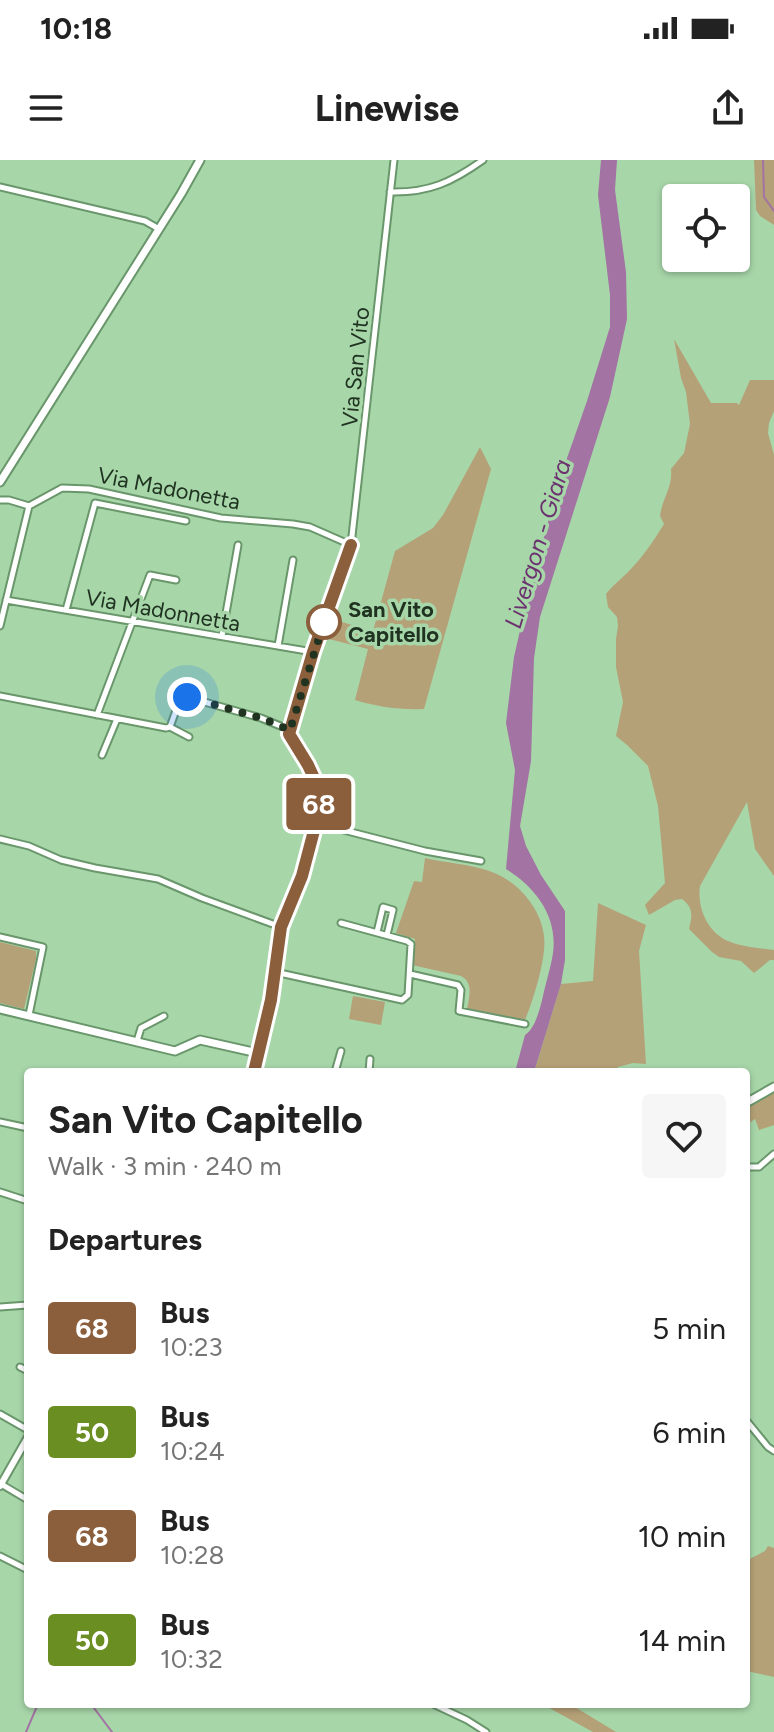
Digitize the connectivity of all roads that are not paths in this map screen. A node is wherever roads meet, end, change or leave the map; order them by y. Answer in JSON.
{"nodes":[{"id":1,"x":200,"y":160,"type":"edge"},
{"id":2,"x":394,"y":160,"type":"edge"},
{"id":3,"x":483,"y":160,"type":"edge"},
{"id":4,"x":0,"y":187,"type":"edge"},
{"id":5,"x":390,"y":192,"type":"junction"},
{"id":6,"x":159,"y":229,"type":"junction"},
{"id":7,"x":0,"y":482,"type":"edge"},
{"id":8,"x":0,"y":500,"type":"edge"},
{"id":9,"x":29,"y":506,"type":"junction"},
{"id":10,"x":186,"y":521,"type":"dead end"},
{"id":11,"x":238,"y":545,"type":"dead end"},
{"id":12,"x":351,"y":545,"type":"junction"},
{"id":13,"x":293,"y":560,"type":"dead end"},
{"id":14,"x":176,"y":580,"type":"dead end"},
{"id":15,"x":6,"y":600,"type":"junction"},
{"id":16,"x":66,"y":610,"type":"junction"},
{"id":17,"x":133,"y":622,"type":"junction"},
{"id":18,"x":0,"y":626,"type":"edge"},
{"id":19,"x":222,"y":636,"type":"junction"},
{"id":20,"x":278,"y":646,"type":"junction"},
{"id":21,"x":313,"y":652,"type":"junction"},
{"id":22,"x":174,"y":691,"type":"dead end"},
{"id":23,"x":0,"y":696,"type":"edge"},
{"id":24,"x":184,"y":698,"type":"junction"},
{"id":25,"x":97,"y":715,"type":"junction"},
{"id":26,"x":117,"y":719,"type":"junction"},
{"id":27,"x":170,"y":727,"type":"junction"},
{"id":28,"x":290,"y":732,"type":"junction"},
{"id":29,"x":189,"y":737,"type":"dead end"},
{"id":30,"x":102,"y":755,"type":"dead end"},
{"id":31,"x":316,"y":823,"type":"junction"},
{"id":32,"x":0,"y":839,"type":"edge"},
{"id":33,"x":481,"y":861,"type":"dead end"},
{"id":34,"x":341,"y":923,"type":"dead end"},
{"id":35,"x":281,"y":927,"type":"junction"},
{"id":36,"x":377,"y":932,"type":"junction"},
{"id":37,"x":387,"y":935,"type":"junction"},
{"id":38,"x":0,"y":937,"type":"edge"},
{"id":39,"x":275,"y":972,"type":"junction"},
{"id":40,"x":410,"y":974,"type":"junction"},
{"id":41,"x":0,"y":1009,"type":"edge"},
{"id":42,"x":29,"y":1015,"type":"junction"},
{"id":43,"x":164,"y":1016,"type":"dead end"},
{"id":44,"x":525,"y":1024,"type":"dead end"},
{"id":45,"x":137,"y":1041,"type":"junction"},
{"id":46,"x":341,"y":1051,"type":"dead end"},
{"id":47,"x":258,"y":1053,"type":"junction"},
{"id":48,"x":370,"y":1059,"type":"dead end"},
{"id":49,"x":255,"y":1068,"type":"edge"},
{"id":50,"x":336,"y":1068,"type":"edge"},
{"id":51,"x":369,"y":1068,"type":"edge"},
{"id":52,"x":774,"y":1087,"type":"edge"},
{"id":53,"x":750,"y":1101,"type":"edge"},
{"id":54,"x":0,"y":1122,"type":"edge"},
{"id":55,"x":24,"y":1127,"type":"edge"},
{"id":56,"x":774,"y":1154,"type":"edge"},
{"id":57,"x":750,"y":1167,"type":"edge"},
{"id":58,"x":0,"y":1192,"type":"edge"},
{"id":59,"x":24,"y":1200,"type":"edge"},
{"id":60,"x":24,"y":1305,"type":"edge"},
{"id":61,"x":2,"y":1306,"type":"edge"},
{"id":62,"x":0,"y":1313,"type":"edge"},
{"id":63,"x":20,"y":1367,"type":"dead end"},
{"id":64,"x":24,"y":1369,"type":"edge"},
{"id":65,"x":0,"y":1414,"type":"edge"},
{"id":66,"x":750,"y":1425,"type":"edge"},
{"id":67,"x":24,"y":1428,"type":"edge"},
{"id":68,"x":24,"y":1444,"type":"edge"},
{"id":69,"x":774,"y":1451,"type":"edge"},
{"id":70,"x":0,"y":1485,"type":"edge"},
{"id":71,"x":24,"y":1498,"type":"edge"},
{"id":72,"x":0,"y":1556,"type":"edge"},
{"id":73,"x":24,"y":1568,"type":"edge"},
{"id":74,"x":442,"y":1708,"type":"edge"},
{"id":75,"x":486,"y":1732,"type":"edge"}],
"edges":[{"from":1,"to":6,"type":"main road"},
{"from":2,"to":5,"type":"street","name":"Via San Vito"},
{"from":3,"to":5,"type":"street"},
{"from":4,"to":6,"type":"street"},
{"from":5,"to":12,"type":"street","name":"Via San Vito"},
{"from":6,"to":7,"type":"main road"},
{"from":8,"to":9,"type":"street"},
{"from":9,"to":12,"type":"street","name":"Via Madonetta"},
{"from":9,"to":15,"type":"street"},
{"from":10,"to":16,"type":"street"},
{"from":11,"to":19,"type":"street"},
{"from":12,"to":21,"type":"street","name":"Via San Vito"},
{"from":13,"to":20,"type":"street"},
{"from":14,"to":17,"type":"street"},
{"from":15,"to":16,"type":"street","name":"Via Madonnetta"},
{"from":15,"to":18,"type":"street"},
{"from":16,"to":17,"type":"street","name":"Via Madonnetta"},
{"from":17,"to":19,"type":"street","name":"Via Madonnetta"},
{"from":17,"to":25,"type":"street"},
{"from":19,"to":20,"type":"street","name":"Via Madonnetta"},
{"from":20,"to":21,"type":"street","name":"Via Madonnetta"},
{"from":21,"to":28,"type":"street","name":"Via San Vito"},
{"from":22,"to":24,"type":"street"},
{"from":23,"to":25,"type":"street"},
{"from":24,"to":27,"type":"street"},
{"from":24,"to":28,"type":"street"},
{"from":25,"to":26,"type":"street"},
{"from":26,"to":27,"type":"street"},
{"from":26,"to":30,"type":"street"},
{"from":27,"to":29,"type":"street"},
{"from":28,"to":31,"type":"street"},
{"from":31,"to":33,"type":"street"},
{"from":31,"to":35,"type":"street"},
{"from":32,"to":35,"type":"street"},
{"from":34,"to":36,"type":"street"},
{"from":35,"to":39,"type":"street"},
{"from":36,"to":37,"type":"street"},
{"from":36,"to":37,"type":"street"},
{"from":37,"to":40,"type":"street"},
{"from":38,"to":42,"type":"street"},
{"from":39,"to":40,"type":"street"},
{"from":39,"to":47,"type":"street"},
{"from":40,"to":44,"type":"street"},
{"from":41,"to":42,"type":"main road"},
{"from":42,"to":45,"type":"main road"},
{"from":43,"to":45,"type":"street"},
{"from":45,"to":47,"type":"main road"},
{"from":46,"to":50,"type":"street"},
{"from":47,"to":49,"type":"main road"},
{"from":48,"to":51,"type":"street"},
{"from":52,"to":53,"type":"main road"},
{"from":54,"to":55,"type":"street"},
{"from":56,"to":57,"type":"street"},
{"from":58,"to":59,"type":"street"},
{"from":60,"to":61,"type":"street"},
{"from":61,"to":62,"type":"street"},
{"from":63,"to":64,"type":"street"},
{"from":65,"to":67,"type":"street"},
{"from":66,"to":69,"type":"street"},
{"from":68,"to":70,"type":"street"},
{"from":70,"to":71,"type":"street"},
{"from":72,"to":73,"type":"street"},
{"from":74,"to":75,"type":"street"}]}
